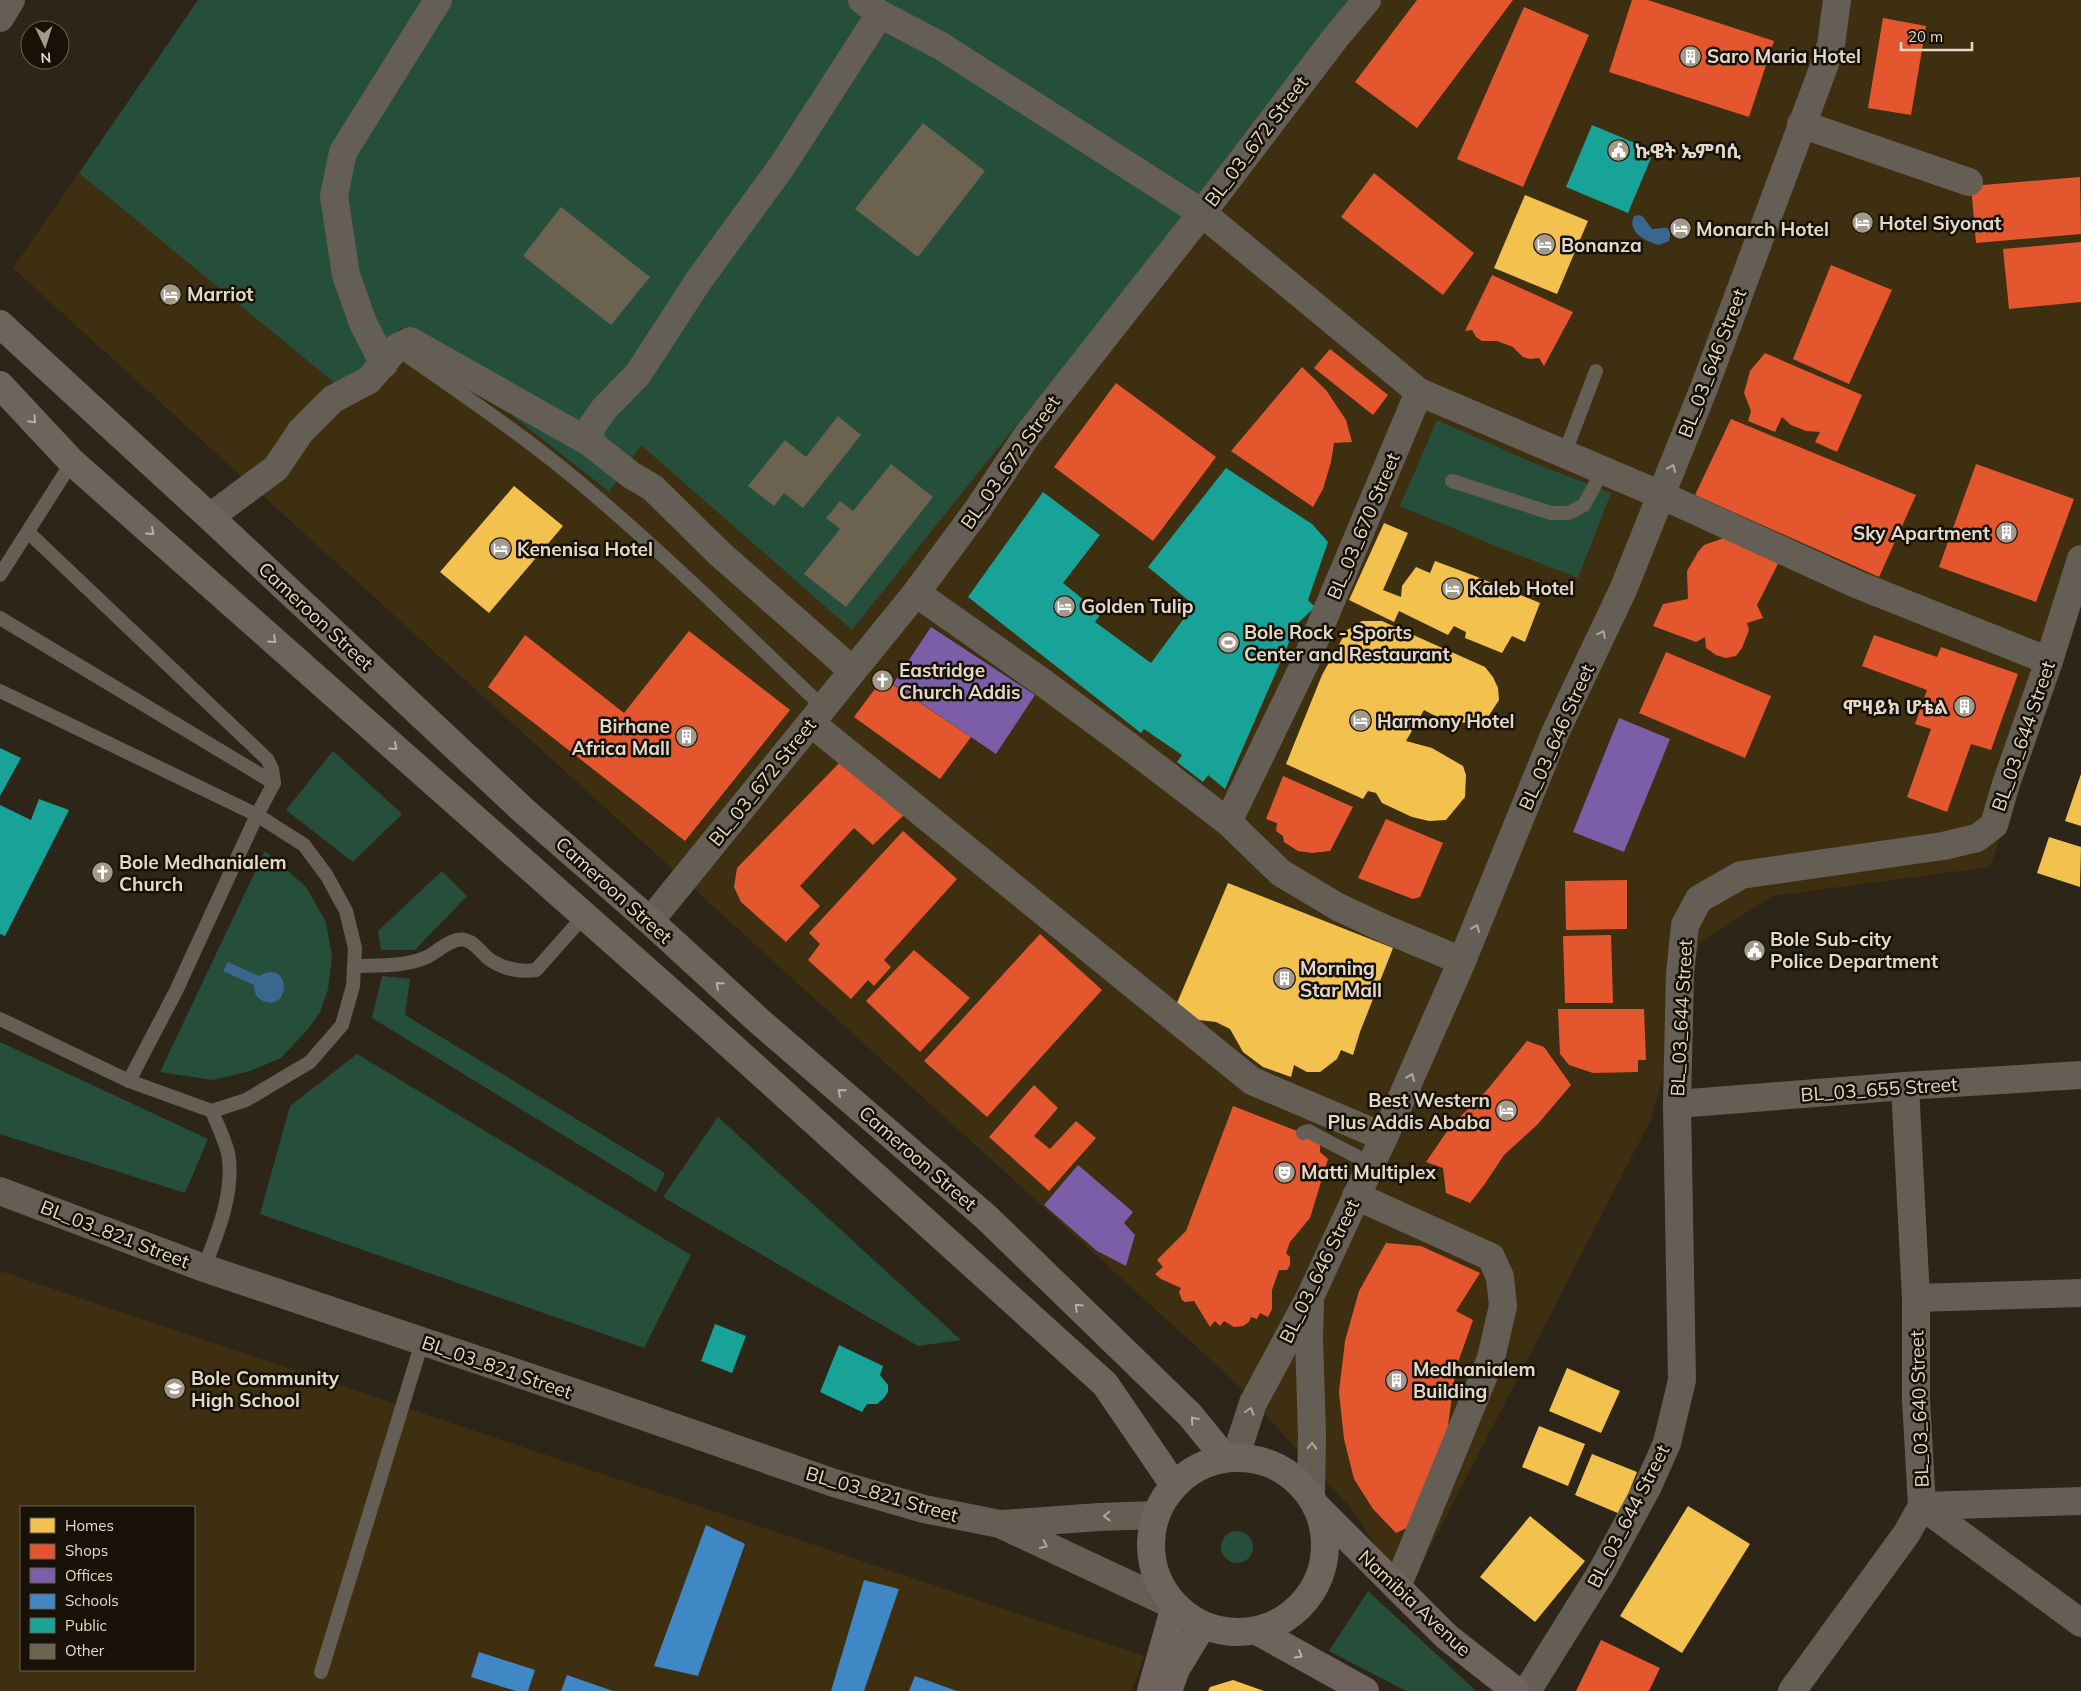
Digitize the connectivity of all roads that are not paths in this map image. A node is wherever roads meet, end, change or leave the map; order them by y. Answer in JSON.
{"nodes":[{"id":1,"x":11,"y":0,"type":"edge"},
{"id":2,"x":438,"y":0,"type":"edge"},
{"id":3,"x":1367,"y":0,"type":"edge"},
{"id":4,"x":1837,"y":0,"type":"edge"},
{"id":5,"x":871,"y":7,"type":"edge"},
{"id":6,"x":0,"y":18,"type":"edge"},
{"id":7,"x":1801,"y":124,"type":"junction"},
{"id":8,"x":1969,"y":182,"type":"dead end"},
{"id":9,"x":1202,"y":213,"type":"junction"},
{"id":10,"x":0,"y":324,"type":"edge"},
{"id":11,"x":390,"y":356,"type":"junction"},
{"id":12,"x":1596,"y":371,"type":"dead end"},
{"id":13,"x":0,"y":385,"type":"edge"},
{"id":14,"x":1419,"y":392,"type":"junction"},
{"id":15,"x":589,"y":442,"type":"junction"},
{"id":16,"x":1564,"y":455,"type":"junction"},
{"id":17,"x":72,"y":462,"type":"junction"},
{"id":18,"x":1603,"y":470,"type":"junction"},
{"id":19,"x":1452,"y":481,"type":"dead end"},
{"id":20,"x":1661,"y":495,"type":"junction"},
{"id":21,"x":210,"y":517,"type":"junction"},
{"id":22,"x":28,"y":532,"type":"junction"},
{"id":23,"x":2081,"y":559,"type":"edge"},
{"id":24,"x":0,"y":575,"type":"edge"},
{"id":25,"x":916,"y":593,"type":"junction"},
{"id":26,"x":0,"y":618,"type":"edge"},
{"id":27,"x":2049,"y":661,"type":"junction"},
{"id":28,"x":852,"y":670,"type":"junction"},
{"id":29,"x":0,"y":691,"type":"edge"},
{"id":30,"x":817,"y":715,"type":"junction"},
{"id":31,"x":274,"y":784,"type":"junction"},
{"id":32,"x":524,"y":811,"type":"junction"},
{"id":33,"x":257,"y":815,"type":"junction"},
{"id":34,"x":1228,"y":822,"type":"junction"},
{"id":35,"x":495,"y":837,"type":"junction"},
{"id":36,"x":584,"y":916,"type":"junction"},
{"id":37,"x":650,"y":921,"type":"junction"},
{"id":38,"x":1462,"y":961,"type":"junction"},
{"id":39,"x":354,"y":966,"type":"junction"},
{"id":40,"x":0,"y":1018,"type":"edge"},
{"id":41,"x":2081,"y":1075,"type":"edge"},
{"id":42,"x":129,"y":1081,"type":"junction"},
{"id":43,"x":1905,"y":1086,"type":"junction"},
{"id":44,"x":1677,"y":1104,"type":"junction"},
{"id":45,"x":212,"y":1111,"type":"junction"},
{"id":46,"x":1303,"y":1133,"type":"dead end"},
{"id":47,"x":1384,"y":1137,"type":"junction"},
{"id":48,"x":1371,"y":1164,"type":"junction"},
{"id":49,"x":0,"y":1190,"type":"edge"},
{"id":50,"x":1356,"y":1196,"type":"junction"},
{"id":51,"x":204,"y":1268,"type":"junction"},
{"id":52,"x":2081,"y":1293,"type":"edge"},
{"id":53,"x":1310,"y":1297,"type":"junction"},
{"id":54,"x":1916,"y":1298,"type":"junction"},
{"id":55,"x":422,"y":1342,"type":"junction"},
{"id":56,"x":1230,"y":1458,"type":"junction"},
{"id":57,"x":1174,"y":1485,"type":"junction"},
{"id":58,"x":2081,"y":1501,"type":"edge"},
{"id":59,"x":1315,"y":1502,"type":"junction"},
{"id":60,"x":1922,"y":1506,"type":"junction"},
{"id":61,"x":1156,"y":1515,"type":"junction"},
{"id":62,"x":1000,"y":1524,"type":"junction"},
{"id":63,"x":1397,"y":1588,"type":"junction"},
{"id":64,"x":1175,"y":1606,"type":"junction"},
{"id":65,"x":2081,"y":1623,"type":"edge"},
{"id":66,"x":1202,"y":1626,"type":"junction"},
{"id":67,"x":1257,"y":1631,"type":"junction"},
{"id":68,"x":321,"y":1672,"type":"dead end"},
{"id":69,"x":1152,"y":1691,"type":"edge"},
{"id":70,"x":1168,"y":1691,"type":"edge"},
{"id":71,"x":1365,"y":1691,"type":"edge"},
{"id":72,"x":1516,"y":1691,"type":"edge"},
{"id":73,"x":1528,"y":1691,"type":"edge"},
{"id":74,"x":1792,"y":1691,"type":"edge"}],
"edges":[{"from":1,"to":6,"type":"street"},
{"from":2,"to":11,"type":"street"},
{"from":3,"to":9,"type":"street","name":"BL_03_672 Street"},
{"from":4,"to":7,"type":"street","name":"BL_03_646 Street"},
{"from":5,"to":9,"type":"street"},
{"from":5,"to":15,"type":"street"},
{"from":7,"to":8,"type":"street"},
{"from":20,"to":7,"type":"street","name":"BL_03_646 Street","one_way":true},
{"from":9,"to":14,"type":"street"},
{"from":9,"to":25,"type":"street","name":"BL_03_672 Street"},
{"from":10,"to":21,"type":"main road","name":"Cameroon Street"},
{"from":11,"to":15,"type":"street"},
{"from":11,"to":21,"type":"street"},
{"from":11,"to":30,"type":"lane"},
{"from":12,"to":16,"type":"lane"},
{"from":13,"to":17,"type":"main road","name":"Cameroon Street","one_way":true},
{"from":14,"to":16,"type":"street"},
{"from":14,"to":34,"type":"street","name":"BL_03_670 Street"},
{"from":15,"to":28,"type":"street"},
{"from":16,"to":18,"type":"street"},
{"from":17,"to":22,"type":"lane"},
{"from":17,"to":35,"type":"main road","name":"Cameroon Street","one_way":true},
{"from":18,"to":19,"type":"lane"},
{"from":18,"to":20,"type":"street"},
{"from":20,"to":27,"type":"street"},
{"from":38,"to":20,"type":"street","name":"BL_03_646 Street","one_way":true},
{"from":21,"to":32,"type":"main road","name":"Cameroon Street"},
{"from":22,"to":24,"type":"lane"},
{"from":22,"to":31,"type":"lane"},
{"from":23,"to":27,"type":"street","name":"BL_03_644 Street"},
{"from":25,"to":28,"type":"street","name":"BL_03_672 Street"},
{"from":25,"to":34,"type":"street"},
{"from":26,"to":31,"type":"lane"},
{"from":27,"to":44,"type":"street","name":"BL_03_644 Street"},
{"from":28,"to":30,"type":"street","name":"BL_03_672 Street"},
{"from":29,"to":33,"type":"lane"},
{"from":30,"to":37,"type":"street","name":"BL_03_672 Street"},
{"from":30,"to":47,"type":"street"},
{"from":31,"to":33,"type":"lane"},
{"from":32,"to":35,"type":"main road"},
{"from":32,"to":37,"type":"main road","name":"Cameroon Street"},
{"from":33,"to":39,"type":"lane"},
{"from":33,"to":42,"type":"lane"},
{"from":34,"to":38,"type":"street"},
{"from":35,"to":36,"type":"main road","name":"Cameroon Street"},
{"from":36,"to":39,"type":"lane"},
{"from":36,"to":57,"type":"main road","name":"Cameroon Street"},
{"from":56,"to":37,"type":"main road","name":"Cameroon Street","one_way":true},
{"from":47,"to":38,"type":"street","name":"BL_03_646 Street","one_way":true},
{"from":39,"to":45,"type":"lane"},
{"from":40,"to":42,"type":"lane"},
{"from":41,"to":43,"type":"street","name":"BL_03_655 Street"},
{"from":42,"to":45,"type":"lane"},
{"from":43,"to":44,"type":"street","name":"BL_03_655 Street"},
{"from":43,"to":54,"type":"street","name":"BL_03_640 Street"},
{"from":44,"to":73,"type":"street","name":"BL_03_644 Street"},
{"from":45,"to":51,"type":"lane"},
{"from":46,"to":48,"type":"lane"},
{"from":47,"to":48,"type":"street","name":"BL_03_646 Street"},
{"from":48,"to":50,"type":"street","name":"BL_03_646 Street"},
{"from":49,"to":51,"type":"street","name":"BL_03_821 Street"},
{"from":50,"to":53,"type":"street","name":"BL_03_646 Street"},
{"from":50,"to":63,"type":"street"},
{"from":51,"to":55,"type":"street","name":"BL_03_821 Street"},
{"from":52,"to":54,"type":"street"},
{"from":56,"to":53,"type":"street","name":"BL_03_646 Street","one_way":true},
{"from":59,"to":53,"type":"street","one_way":true},
{"from":54,"to":60,"type":"street","name":"BL_03_640 Street"},
{"from":55,"to":62,"type":"street","name":"BL_03_821 Street"},
{"from":55,"to":68,"type":"lane"},
{"from":56,"to":57,"type":"main road"},
{"from":56,"to":59,"type":"main road"},
{"from":57,"to":61,"type":"main road"},
{"from":58,"to":60,"type":"street"},
{"from":59,"to":63,"type":"main road","name":"Namibia Avenue"},
{"from":59,"to":67,"type":"main road"},
{"from":60,"to":65,"type":"street"},
{"from":60,"to":74,"type":"street","name":"BL_03_640 Street"},
{"from":61,"to":62,"type":"street","one_way":true},
{"from":61,"to":64,"type":"main road"},
{"from":62,"to":64,"type":"street","one_way":true},
{"from":63,"to":72,"type":"main road","name":"Namibia Avenue"},
{"from":64,"to":66,"type":"main road"},
{"from":64,"to":69,"type":"main road"},
{"from":66,"to":67,"type":"main road"},
{"from":66,"to":70,"type":"main road"},
{"from":67,"to":71,"type":"main road","one_way":true}]}
